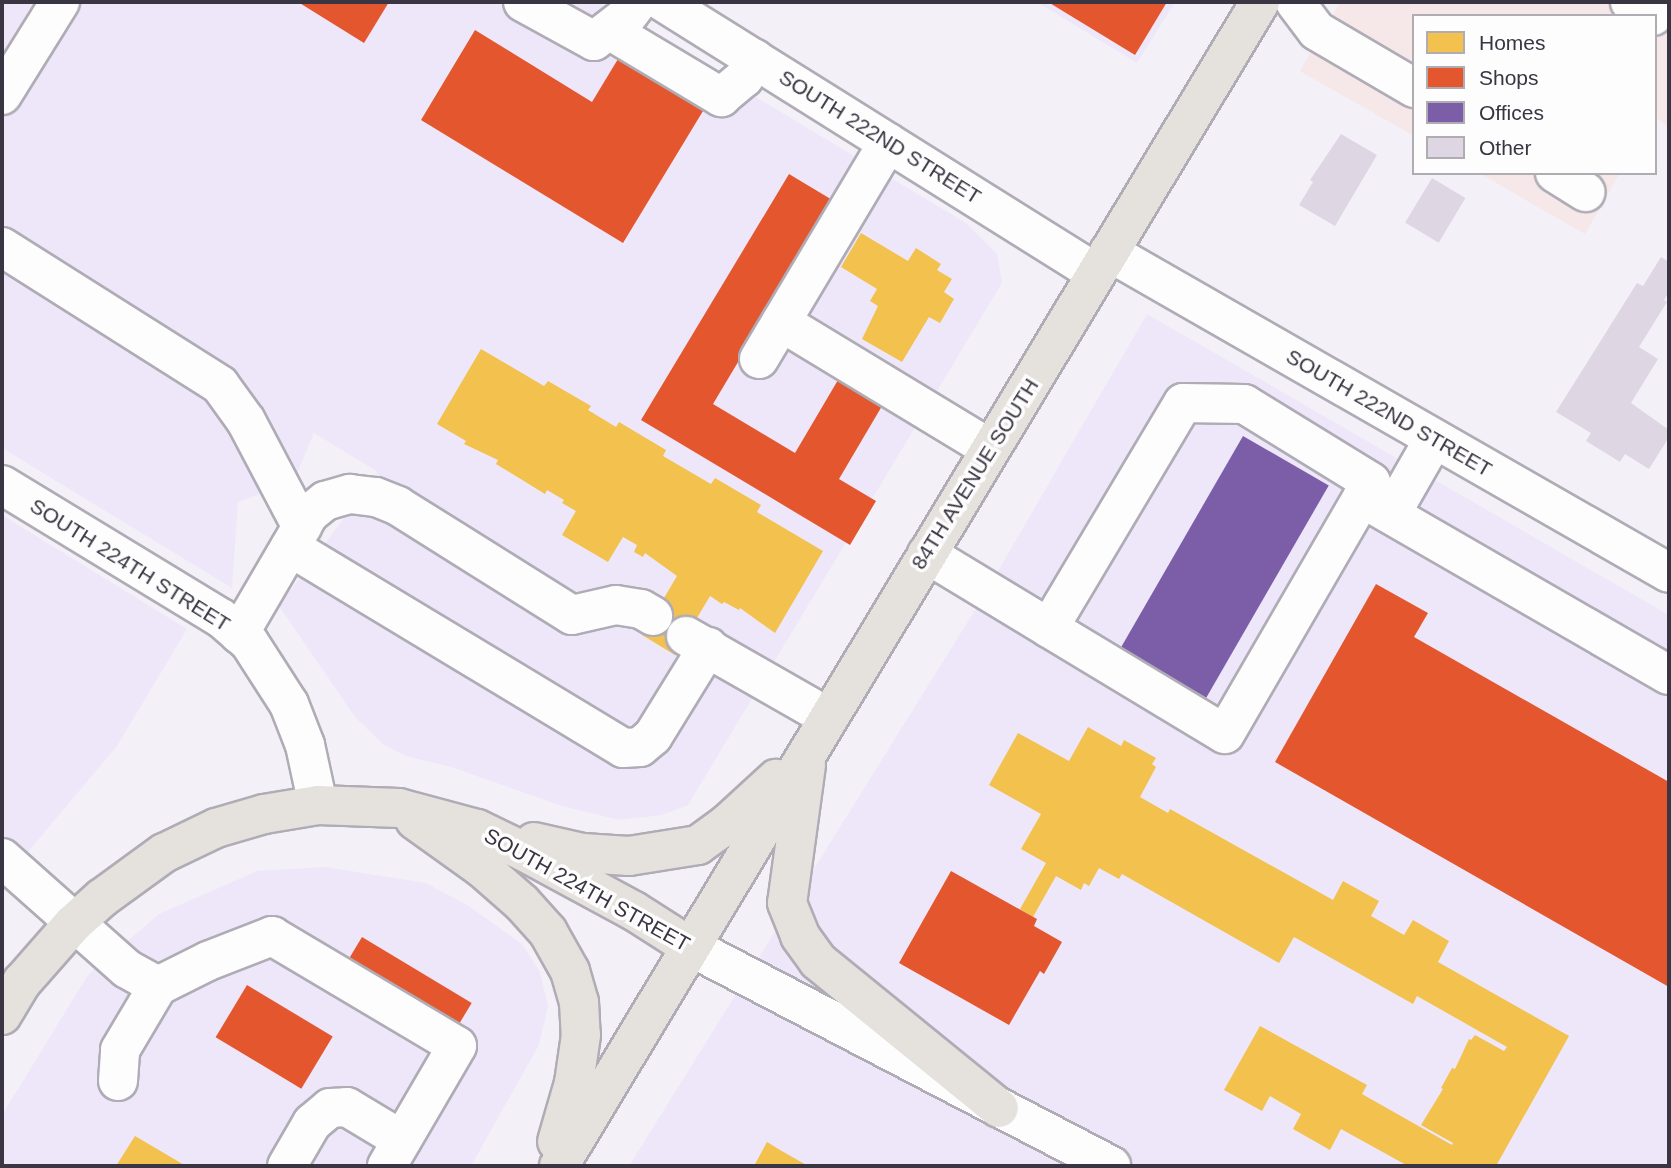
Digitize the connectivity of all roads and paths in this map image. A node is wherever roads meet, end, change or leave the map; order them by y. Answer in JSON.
{"nodes":[{"id":1,"x":60,"y":2,"type":"edge"},
{"id":2,"x":523,"y":2,"type":"edge"},
{"id":3,"x":638,"y":2,"type":"edge"},
{"id":4,"x":663,"y":2,"type":"edge"},
{"id":5,"x":1260,"y":2,"type":"edge"},
{"id":6,"x":1295,"y":2,"type":"edge"},
{"id":7,"x":1630,"y":2,"type":"edge"},
{"id":8,"x":1651,"y":14,"type":"edge"},
{"id":9,"x":609,"y":30,"type":"junction"},
{"id":10,"x":755,"y":59,"type":"junction"},
{"id":11,"x":1412,"y":88,"type":"edge"},
{"id":12,"x":2,"y":95,"type":"edge"},
{"id":13,"x":888,"y":143,"type":"junction"},
{"id":14,"x":2,"y":247,"type":"edge"},
{"id":15,"x":1102,"y":263,"type":"junction"},
{"id":16,"x":781,"y":322,"type":"junction"},
{"id":17,"x":759,"y":359,"type":"dead end"},
{"id":18,"x":1434,"y":439,"type":"junction"},
{"id":19,"x":991,"y":449,"type":"junction"},
{"id":20,"x":2,"y":485,"type":"edge"},
{"id":21,"x":1377,"y":506,"type":"junction"},
{"id":22,"x":296,"y":537,"type":"junction"},
{"id":23,"x":927,"y":554,"type":"junction"},
{"id":24,"x":1669,"y":573,"type":"edge"},
{"id":25,"x":653,"y":616,"type":"dead end"},
{"id":26,"x":1049,"y":628,"type":"junction"},
{"id":27,"x":239,"y":634,"type":"junction"},
{"id":28,"x":1669,"y":675,"type":"edge"},
{"id":29,"x":818,"y":733,"type":"junction"},
{"id":30,"x":318,"y":804,"type":"junction"},
{"id":31,"x":399,"y":808,"type":"junction"},
{"id":32,"x":477,"y":830,"type":"junction"},
{"id":33,"x":2,"y":858,"type":"edge"},
{"id":34,"x":73,"y":924,"type":"junction"},
{"id":35,"x":689,"y":946,"type":"junction"},
{"id":36,"x":158,"y":986,"type":"junction"},
{"id":37,"x":2,"y":1015,"type":"edge"},
{"id":38,"x":118,"y":1081,"type":"dead end"},
{"id":39,"x":999,"y":1108,"type":"junction"},
{"id":40,"x":394,"y":1153,"type":"edge"},
{"id":41,"x":287,"y":1166,"type":"edge"},
{"id":42,"x":550,"y":1166,"type":"edge"},
{"id":43,"x":559,"y":1166,"type":"edge"},
{"id":44,"x":1111,"y":1166,"type":"edge"}],
"edges":[{"from":1,"to":12,"type":"street"},
{"from":2,"to":9,"type":"street"},
{"from":3,"to":9,"type":"street"},
{"from":4,"to":10,"type":"street","name":"SOUTH 222ND STREET"},
{"from":5,"to":15,"type":"main road","name":"84TH AVENUE SOUTH"},
{"from":6,"to":11,"type":"street"},
{"from":7,"to":8,"type":"street"},
{"from":9,"to":10,"type":"street"},
{"from":10,"to":13,"type":"street","name":"SOUTH 222ND STREET"},
{"from":13,"to":15,"type":"street","name":"SOUTH 222ND STREET"},
{"from":13,"to":16,"type":"street"},
{"from":14,"to":22,"type":"street"},
{"from":15,"to":18,"type":"street","name":"SOUTH 222ND STREET"},
{"from":15,"to":19,"type":"main road","name":"84TH AVENUE SOUTH"},
{"from":16,"to":17,"type":"street"},
{"from":16,"to":19,"type":"street"},
{"from":18,"to":21,"type":"street"},
{"from":18,"to":24,"type":"street","name":"SOUTH 222ND STREET"},
{"from":19,"to":23,"type":"main road","name":"84TH AVENUE SOUTH"},
{"from":20,"to":27,"type":"street","name":"SOUTH 224TH STREET"},
{"from":21,"to":26,"type":"street"},
{"from":21,"to":26,"type":"street"},
{"from":21,"to":28,"type":"street"},
{"from":22,"to":25,"type":"street"},
{"from":22,"to":27,"type":"street"},
{"from":22,"to":29,"type":"street"},
{"from":23,"to":26,"type":"street"},
{"from":23,"to":29,"type":"main road","name":"84TH AVENUE SOUTH"},
{"from":27,"to":30,"type":"street","name":"SOUTH 224TH STREET"},
{"from":29,"to":32,"type":"main road"},
{"from":29,"to":35,"type":"main road","name":"84TH AVENUE SOUTH"},
{"from":29,"to":39,"type":"main road"},
{"from":30,"to":31,"type":"main road","name":"SOUTH 224TH STREET"},
{"from":30,"to":34,"type":"main road"},
{"from":31,"to":32,"type":"main road","name":"SOUTH 224TH STREET"},
{"from":31,"to":42,"type":"main road"},
{"from":32,"to":35,"type":"main road","name":"SOUTH 224TH STREET"},
{"from":33,"to":34,"type":"street"},
{"from":34,"to":36,"type":"street"},
{"from":34,"to":37,"type":"main road"},
{"from":35,"to":39,"type":"street","name":"SOUTH 224TH STREET"},
{"from":35,"to":43,"type":"main road","name":"84TH AVENUE SOUTH"},
{"from":36,"to":38,"type":"street"},
{"from":36,"to":40,"type":"street"},
{"from":39,"to":44,"type":"street","name":"SOUTH 224TH STREET"},
{"from":40,"to":41,"type":"street"}]}
